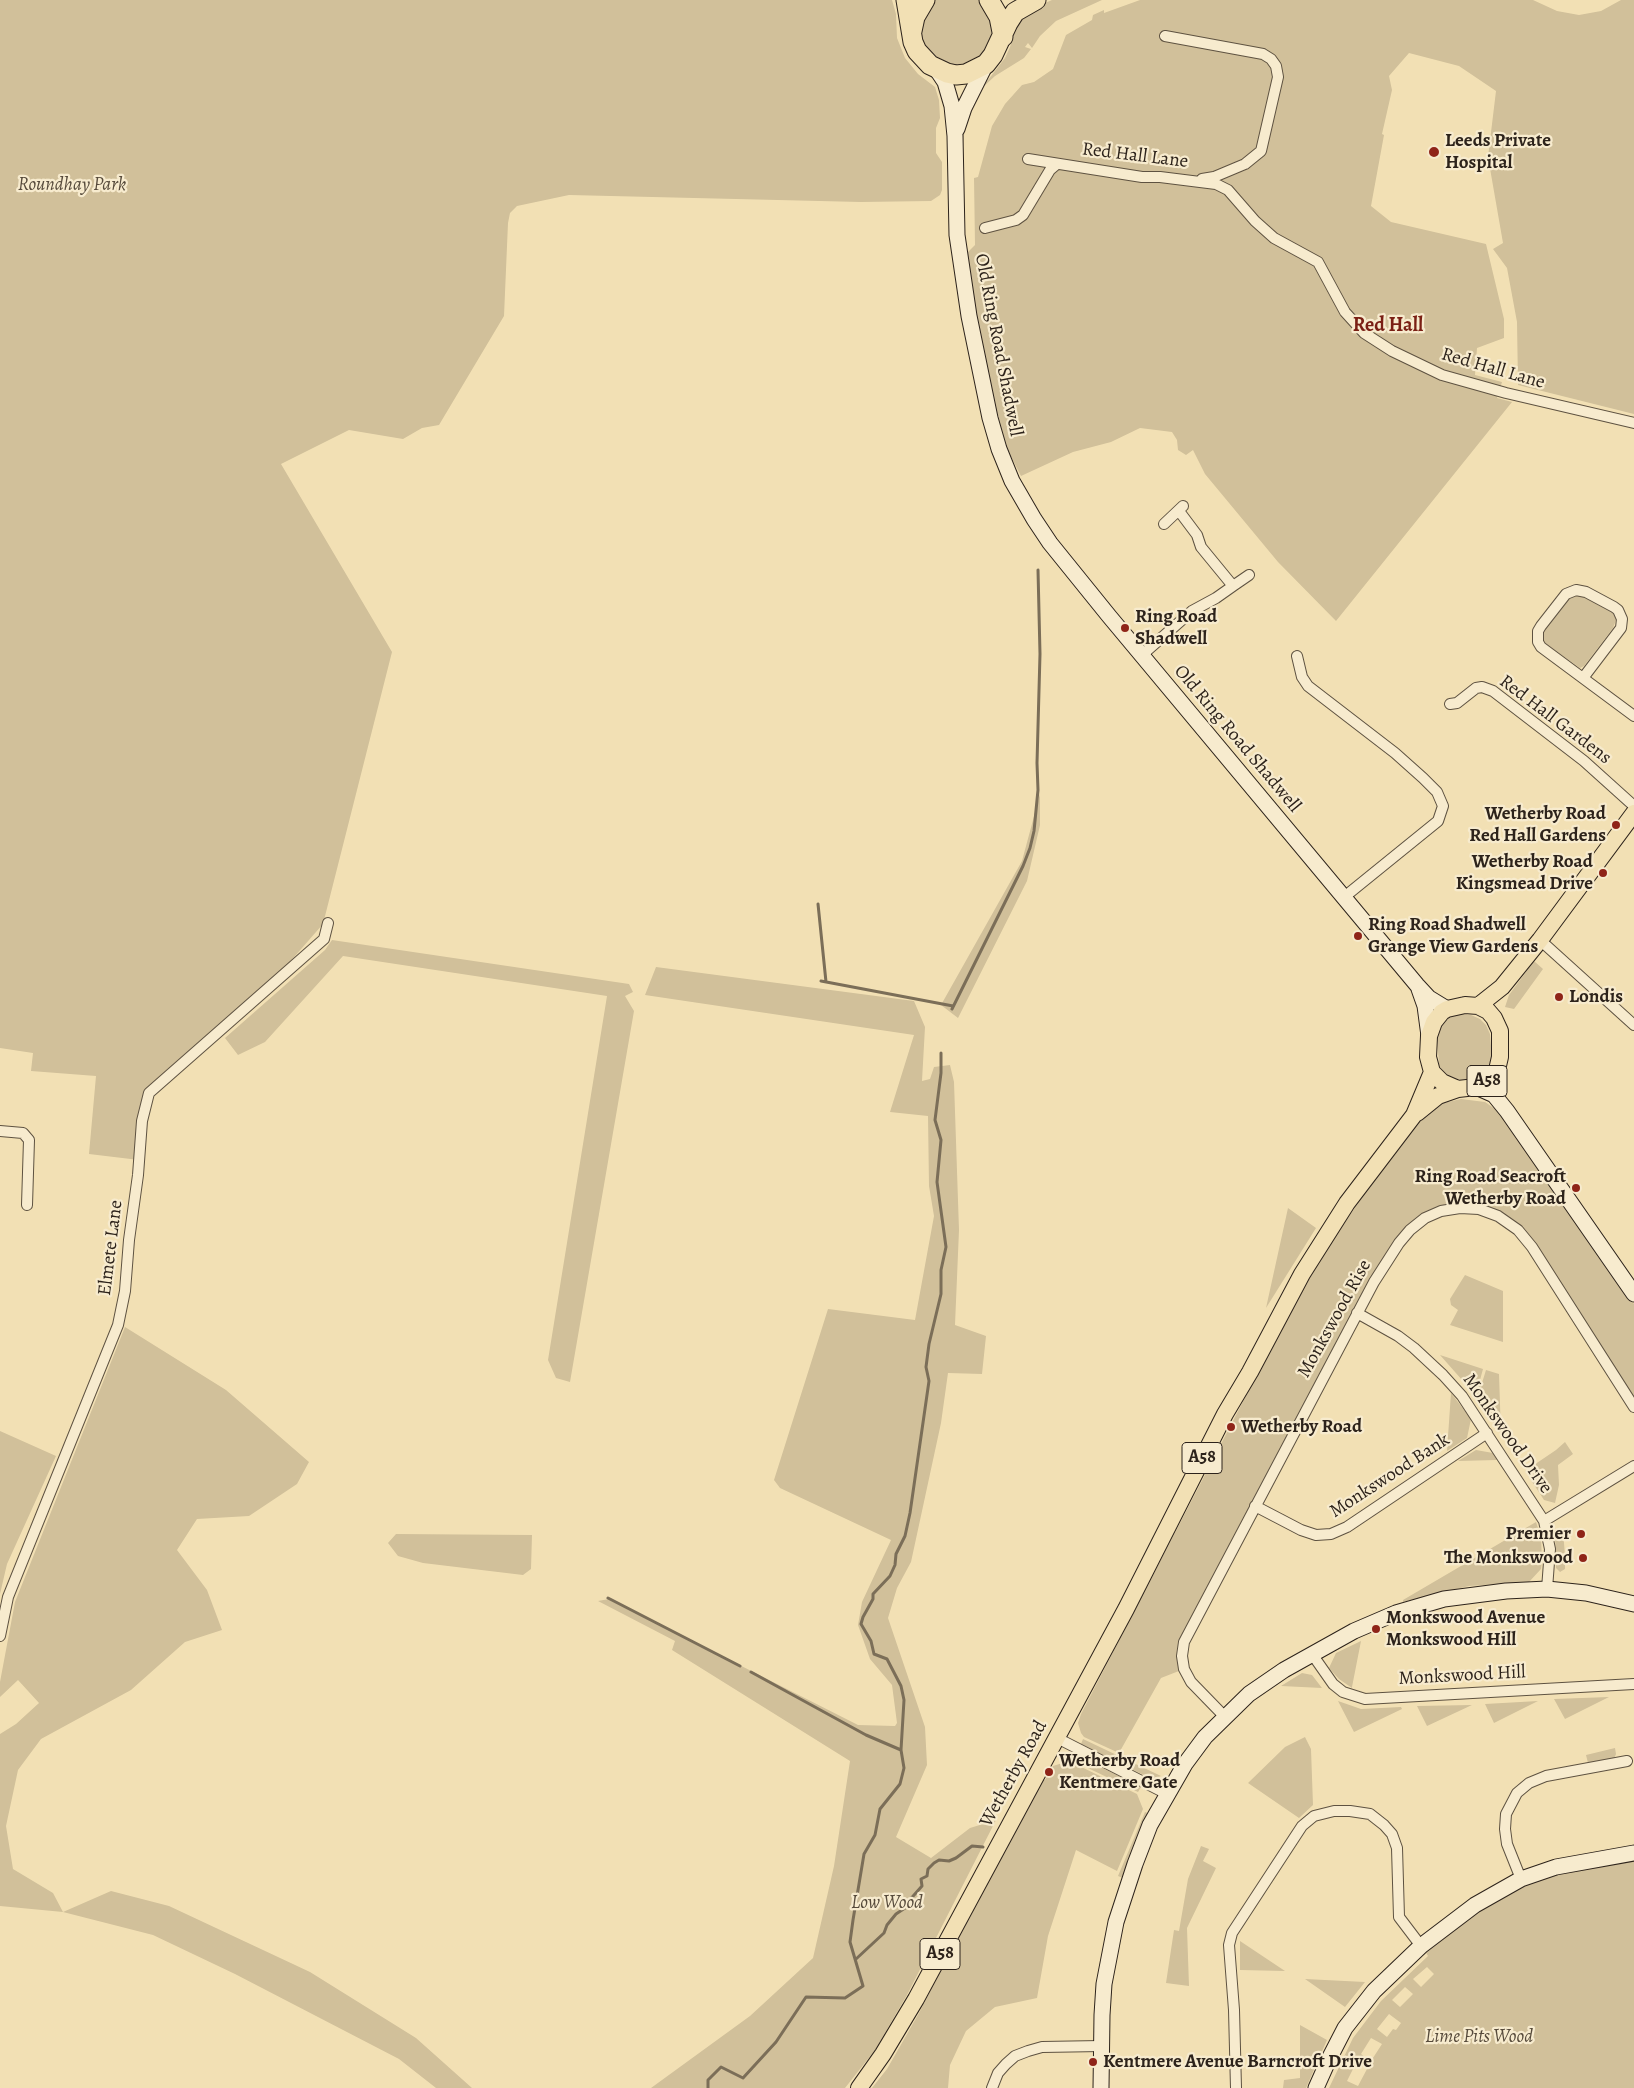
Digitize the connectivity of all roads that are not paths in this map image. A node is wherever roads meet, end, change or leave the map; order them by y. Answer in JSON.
{"nodes":[{"id":1,"x":906,"y":0,"type":"edge"},
{"id":2,"x":925,"y":0,"type":"edge"},
{"id":3,"x":989,"y":0,"type":"edge"},
{"id":4,"x":1036,"y":0,"type":"edge"},
{"id":5,"x":912,"y":35,"type":"junction"},
{"id":6,"x":1165,"y":36,"type":"dead end"},
{"id":7,"x":1003,"y":37,"type":"junction"},
{"id":8,"x":986,"y":64,"type":"junction"},
{"id":9,"x":937,"y":70,"type":"junction"},
{"id":10,"x":955,"y":136,"type":"junction"},
{"id":11,"x":1028,"y":159,"type":"dead end"},
{"id":12,"x":1057,"y":164,"type":"junction"},
{"id":13,"x":1194,"y":181,"type":"junction"},
{"id":14,"x":985,"y":228,"type":"dead end"},
{"id":15,"x":1634,"y":423,"type":"edge"},
{"id":16,"x":1164,"y":524,"type":"dead end"},
{"id":17,"x":1249,"y":575,"type":"dead end"},
{"id":18,"x":1233,"y":586,"type":"junction"},
{"id":19,"x":1142,"y":655,"type":"junction"},
{"id":20,"x":1297,"y":656,"type":"dead end"},
{"id":21,"x":1583,"y":678,"type":"junction"},
{"id":22,"x":1450,"y":704,"type":"dead end"},
{"id":23,"x":1634,"y":716,"type":"edge"},
{"id":24,"x":1634,"y":806,"type":"edge"},
{"id":25,"x":1634,"y":813,"type":"edge"},
{"id":26,"x":1343,"y":898,"type":"junction"},
{"id":27,"x":328,"y":923,"type":"dead end"},
{"id":28,"x":1540,"y":940,"type":"junction"},
{"id":29,"x":1417,"y":985,"type":"junction"},
{"id":30,"x":1502,"y":987,"type":"junction"},
{"id":31,"x":1478,"y":1006,"type":"junction"},
{"id":32,"x":1447,"y":1009,"type":"junction"},
{"id":33,"x":1496,"y":1022,"type":"junction"},
{"id":34,"x":1634,"y":1025,"type":"edge"},
{"id":35,"x":1429,"y":1036,"type":"junction"},
{"id":36,"x":1497,"y":1070,"type":"junction"},
{"id":37,"x":1432,"y":1072,"type":"junction"},
{"id":38,"x":1476,"y":1087,"type":"junction"},
{"id":39,"x":1458,"y":1090,"type":"junction"},
{"id":40,"x":1506,"y":1111,"type":"junction"},
{"id":41,"x":1414,"y":1115,"type":"junction"},
{"id":42,"x":0,"y":1131,"type":"edge"},
{"id":43,"x":26,"y":1206,"type":"dead end"},
{"id":44,"x":1634,"y":1294,"type":"edge"},
{"id":45,"x":1357,"y":1313,"type":"junction"},
{"id":46,"x":1634,"y":1407,"type":"edge"},
{"id":47,"x":1487,"y":1433,"type":"junction"},
{"id":48,"x":1634,"y":1466,"type":"edge"},
{"id":49,"x":1255,"y":1506,"type":"junction"},
{"id":50,"x":1544,"y":1521,"type":"junction"},
{"id":51,"x":1547,"y":1589,"type":"junction"},
{"id":52,"x":1634,"y":1604,"type":"edge"},
{"id":53,"x":0,"y":1636,"type":"edge"},
{"id":54,"x":1312,"y":1654,"type":"junction"},
{"id":55,"x":1634,"y":1684,"type":"edge"},
{"id":56,"x":1225,"y":1716,"type":"junction"},
{"id":57,"x":1056,"y":1738,"type":"junction"},
{"id":58,"x":1627,"y":1761,"type":"dead end"},
{"id":59,"x":1167,"y":1794,"type":"junction"},
{"id":60,"x":1634,"y":1853,"type":"edge"},
{"id":61,"x":1521,"y":1879,"type":"junction"},
{"id":62,"x":1421,"y":1946,"type":"junction"},
{"id":63,"x":1101,"y":2046,"type":"junction"},
{"id":64,"x":859,"y":2088,"type":"edge"},
{"id":65,"x":992,"y":2088,"type":"edge"},
{"id":66,"x":1101,"y":2088,"type":"edge"},
{"id":67,"x":1236,"y":2088,"type":"edge"},
{"id":68,"x":1316,"y":2088,"type":"edge"}],
"edges":[{"from":1,"to":5,"type":"highway"},
{"from":2,"to":5,"type":"highway"},
{"from":3,"to":7,"type":"highway"},
{"from":4,"to":7,"type":"highway"},
{"from":5,"to":9,"type":"highway"},
{"from":6,"to":13,"type":"street"},
{"from":7,"to":8,"type":"highway"},
{"from":8,"to":9,"type":"highway"},
{"from":8,"to":10,"type":"main road","name":"Old Ring Road Shadwell"},
{"from":9,"to":10,"type":"main road","name":"Old Ring Road Shadwell"},
{"from":10,"to":19,"type":"main road","name":"Old Ring Road Shadwell"},
{"from":11,"to":12,"type":"street","name":"Red Hall Lane"},
{"from":12,"to":13,"type":"street","name":"Red Hall Lane"},
{"from":12,"to":14,"type":"street"},
{"from":13,"to":15,"type":"street","name":"Red Hall Lane"},
{"from":16,"to":18,"type":"street"},
{"from":17,"to":18,"type":"street"},
{"from":18,"to":19,"type":"street"},
{"from":19,"to":26,"type":"main road","name":"Old Ring Road Shadwell"},
{"from":20,"to":26,"type":"street"},
{"from":21,"to":21,"type":"street"},
{"from":21,"to":23,"type":"street"},
{"from":22,"to":24,"type":"street","name":"Red Hall Gardens"},
{"from":25,"to":28,"type":"main road","number":"A58"},
{"from":26,"to":29,"type":"main road","name":"Old Ring Road Shadwell"},
{"from":27,"to":53,"type":"street","name":"Elmete Lane"},
{"from":28,"to":30,"type":"main road","number":"A58"},
{"from":28,"to":34,"type":"street"},
{"from":29,"to":32,"type":"main road","name":"Old Ring Road Shadwell"},
{"from":29,"to":35,"type":"main road","name":"Old Ring Road Shadwell"},
{"from":30,"to":31,"type":"main road","number":"A58"},
{"from":30,"to":33,"type":"main road","number":"A58"},
{"from":31,"to":32,"type":"main road"},
{"from":31,"to":33,"type":"main road"},
{"from":32,"to":35,"type":"main road"},
{"from":33,"to":36,"type":"main road","number":"A58"},
{"from":35,"to":37,"type":"main road"},
{"from":36,"to":38,"type":"main road","number":"A58"},
{"from":36,"to":40,"type":"main road"},
{"from":37,"to":39,"type":"main road","number":"A58"},
{"from":37,"to":41,"type":"main road","number":"A58"},
{"from":38,"to":39,"type":"main road","number":"A58"},
{"from":38,"to":40,"type":"main road"},
{"from":39,"to":41,"type":"main road","number":"A58"},
{"from":40,"to":44,"type":"main road"},
{"from":41,"to":57,"type":"main road","name":"Wetherby Road","number":"A58"},
{"from":42,"to":43,"type":"street"},
{"from":45,"to":46,"type":"street","name":"Monkswood Rise"},
{"from":45,"to":47,"type":"street","name":"Monkswood Drive"},
{"from":45,"to":49,"type":"street","name":"Monkswood Rise"},
{"from":47,"to":49,"type":"street","name":"Monkswood Bank"},
{"from":47,"to":50,"type":"street","name":"Monkswood Drive"},
{"from":48,"to":50,"type":"street"},
{"from":49,"to":56,"type":"street","name":"Monkswood Rise"},
{"from":50,"to":51,"type":"street","name":"Monkswood Drive"},
{"from":51,"to":52,"type":"main road"},
{"from":51,"to":54,"type":"main road"},
{"from":54,"to":55,"type":"street","name":"Monkswood Hill"},
{"from":54,"to":56,"type":"main road"},
{"from":56,"to":59,"type":"main road"},
{"from":57,"to":59,"type":"street"},
{"from":57,"to":64,"type":"main road","name":"Wetherby Road","number":"A58"},
{"from":58,"to":61,"type":"street"},
{"from":59,"to":63,"type":"main road"},
{"from":60,"to":61,"type":"main road"},
{"from":61,"to":62,"type":"main road"},
{"from":62,"to":67,"type":"street"},
{"from":62,"to":68,"type":"main road"},
{"from":63,"to":65,"type":"street"},
{"from":63,"to":66,"type":"main road"}]}
